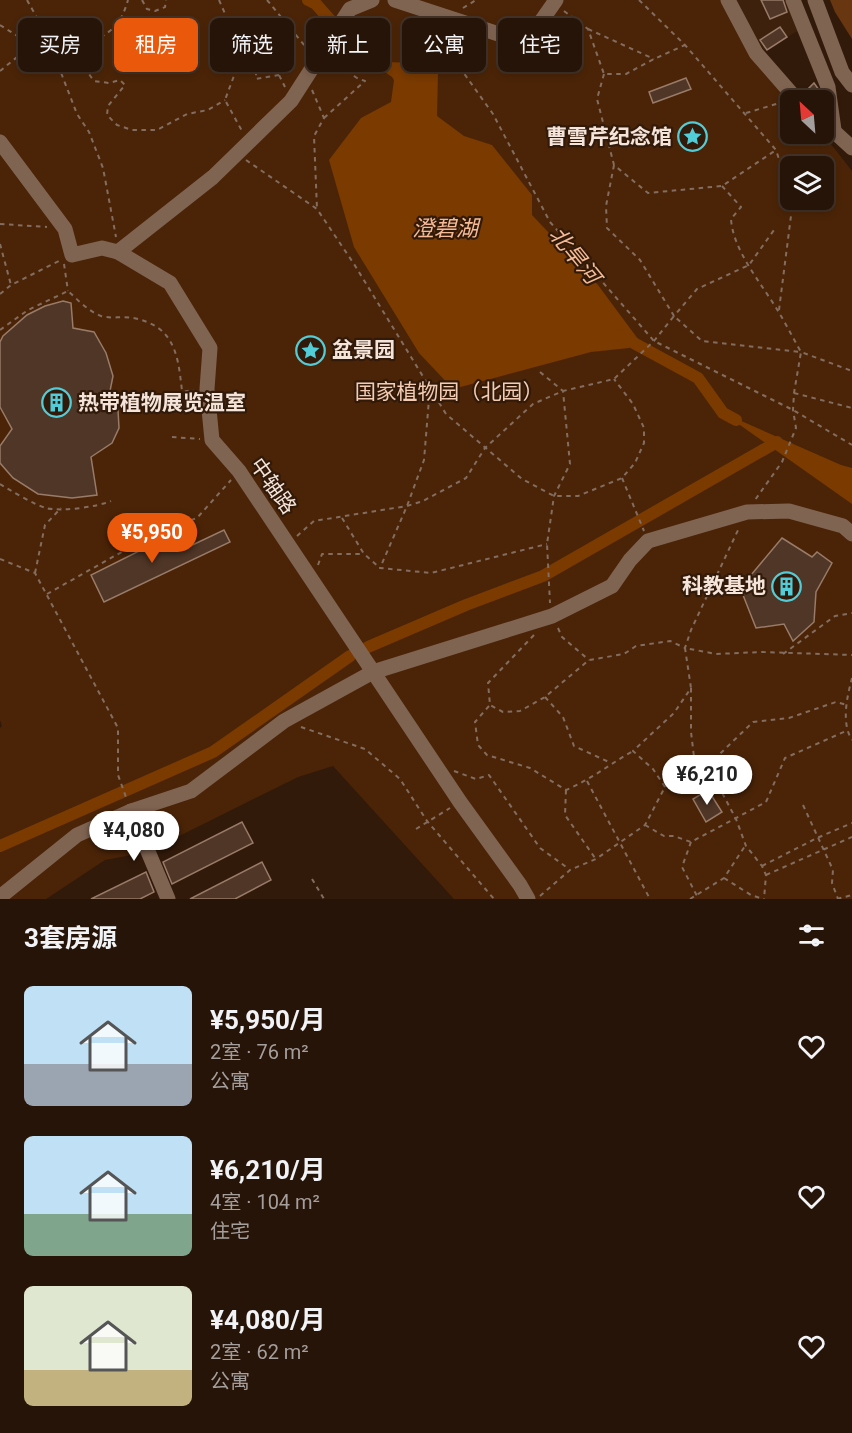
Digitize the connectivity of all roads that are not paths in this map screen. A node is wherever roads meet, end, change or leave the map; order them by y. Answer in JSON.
{"nodes":[{"id":1,"x":372,"y":0,"type":"edge"},
{"id":2,"x":395,"y":0,"type":"edge"},
{"id":3,"x":728,"y":0,"type":"edge"},
{"id":4,"x":793,"y":0,"type":"edge"},
{"id":5,"x":814,"y":0,"type":"edge"},
{"id":6,"x":555,"y":2,"type":"edge"},
{"id":7,"x":836,"y":55,"type":"junction"},
{"id":8,"x":852,"y":85,"type":"edge"},
{"id":9,"x":828,"y":87,"type":"junction"},
{"id":10,"x":787,"y":90,"type":"edge"},
{"id":11,"x":828,"y":90,"type":"edge"},
{"id":12,"x":834,"y":131,"type":"edge"},
{"id":13,"x":0,"y":142,"type":"edge"},
{"id":14,"x":852,"y":148,"type":"edge"},
{"id":15,"x":118,"y":252,"type":"junction"},
{"id":16,"x":852,"y":534,"type":"edge"},
{"id":17,"x":373,"y":672,"type":"junction"},
{"id":18,"x":131,"y":811,"type":"junction"},
{"id":19,"x":0,"y":897,"type":"edge"},
{"id":20,"x":168,"y":899,"type":"edge"},
{"id":21,"x":536,"y":899,"type":"edge"}],
"edges":[{"from":1,"to":15,"type":"street"},
{"from":2,"to":6,"type":"street"},
{"from":3,"to":10,"type":"street"},
{"from":4,"to":9,"type":"street"},
{"from":5,"to":7,"type":"street"},
{"from":7,"to":8,"type":"street"},
{"from":7,"to":9,"type":"street"},
{"from":9,"to":11,"type":"street"},
{"from":12,"to":14,"type":"street"},
{"from":13,"to":15,"type":"street"},
{"from":15,"to":17,"type":"street","name":"中轴路"},
{"from":16,"to":17,"type":"street"},
{"from":17,"to":18,"type":"street"},
{"from":17,"to":21,"type":"street","name":"中轴路"},
{"from":18,"to":19,"type":"street"},
{"from":18,"to":20,"type":"street"}]}
